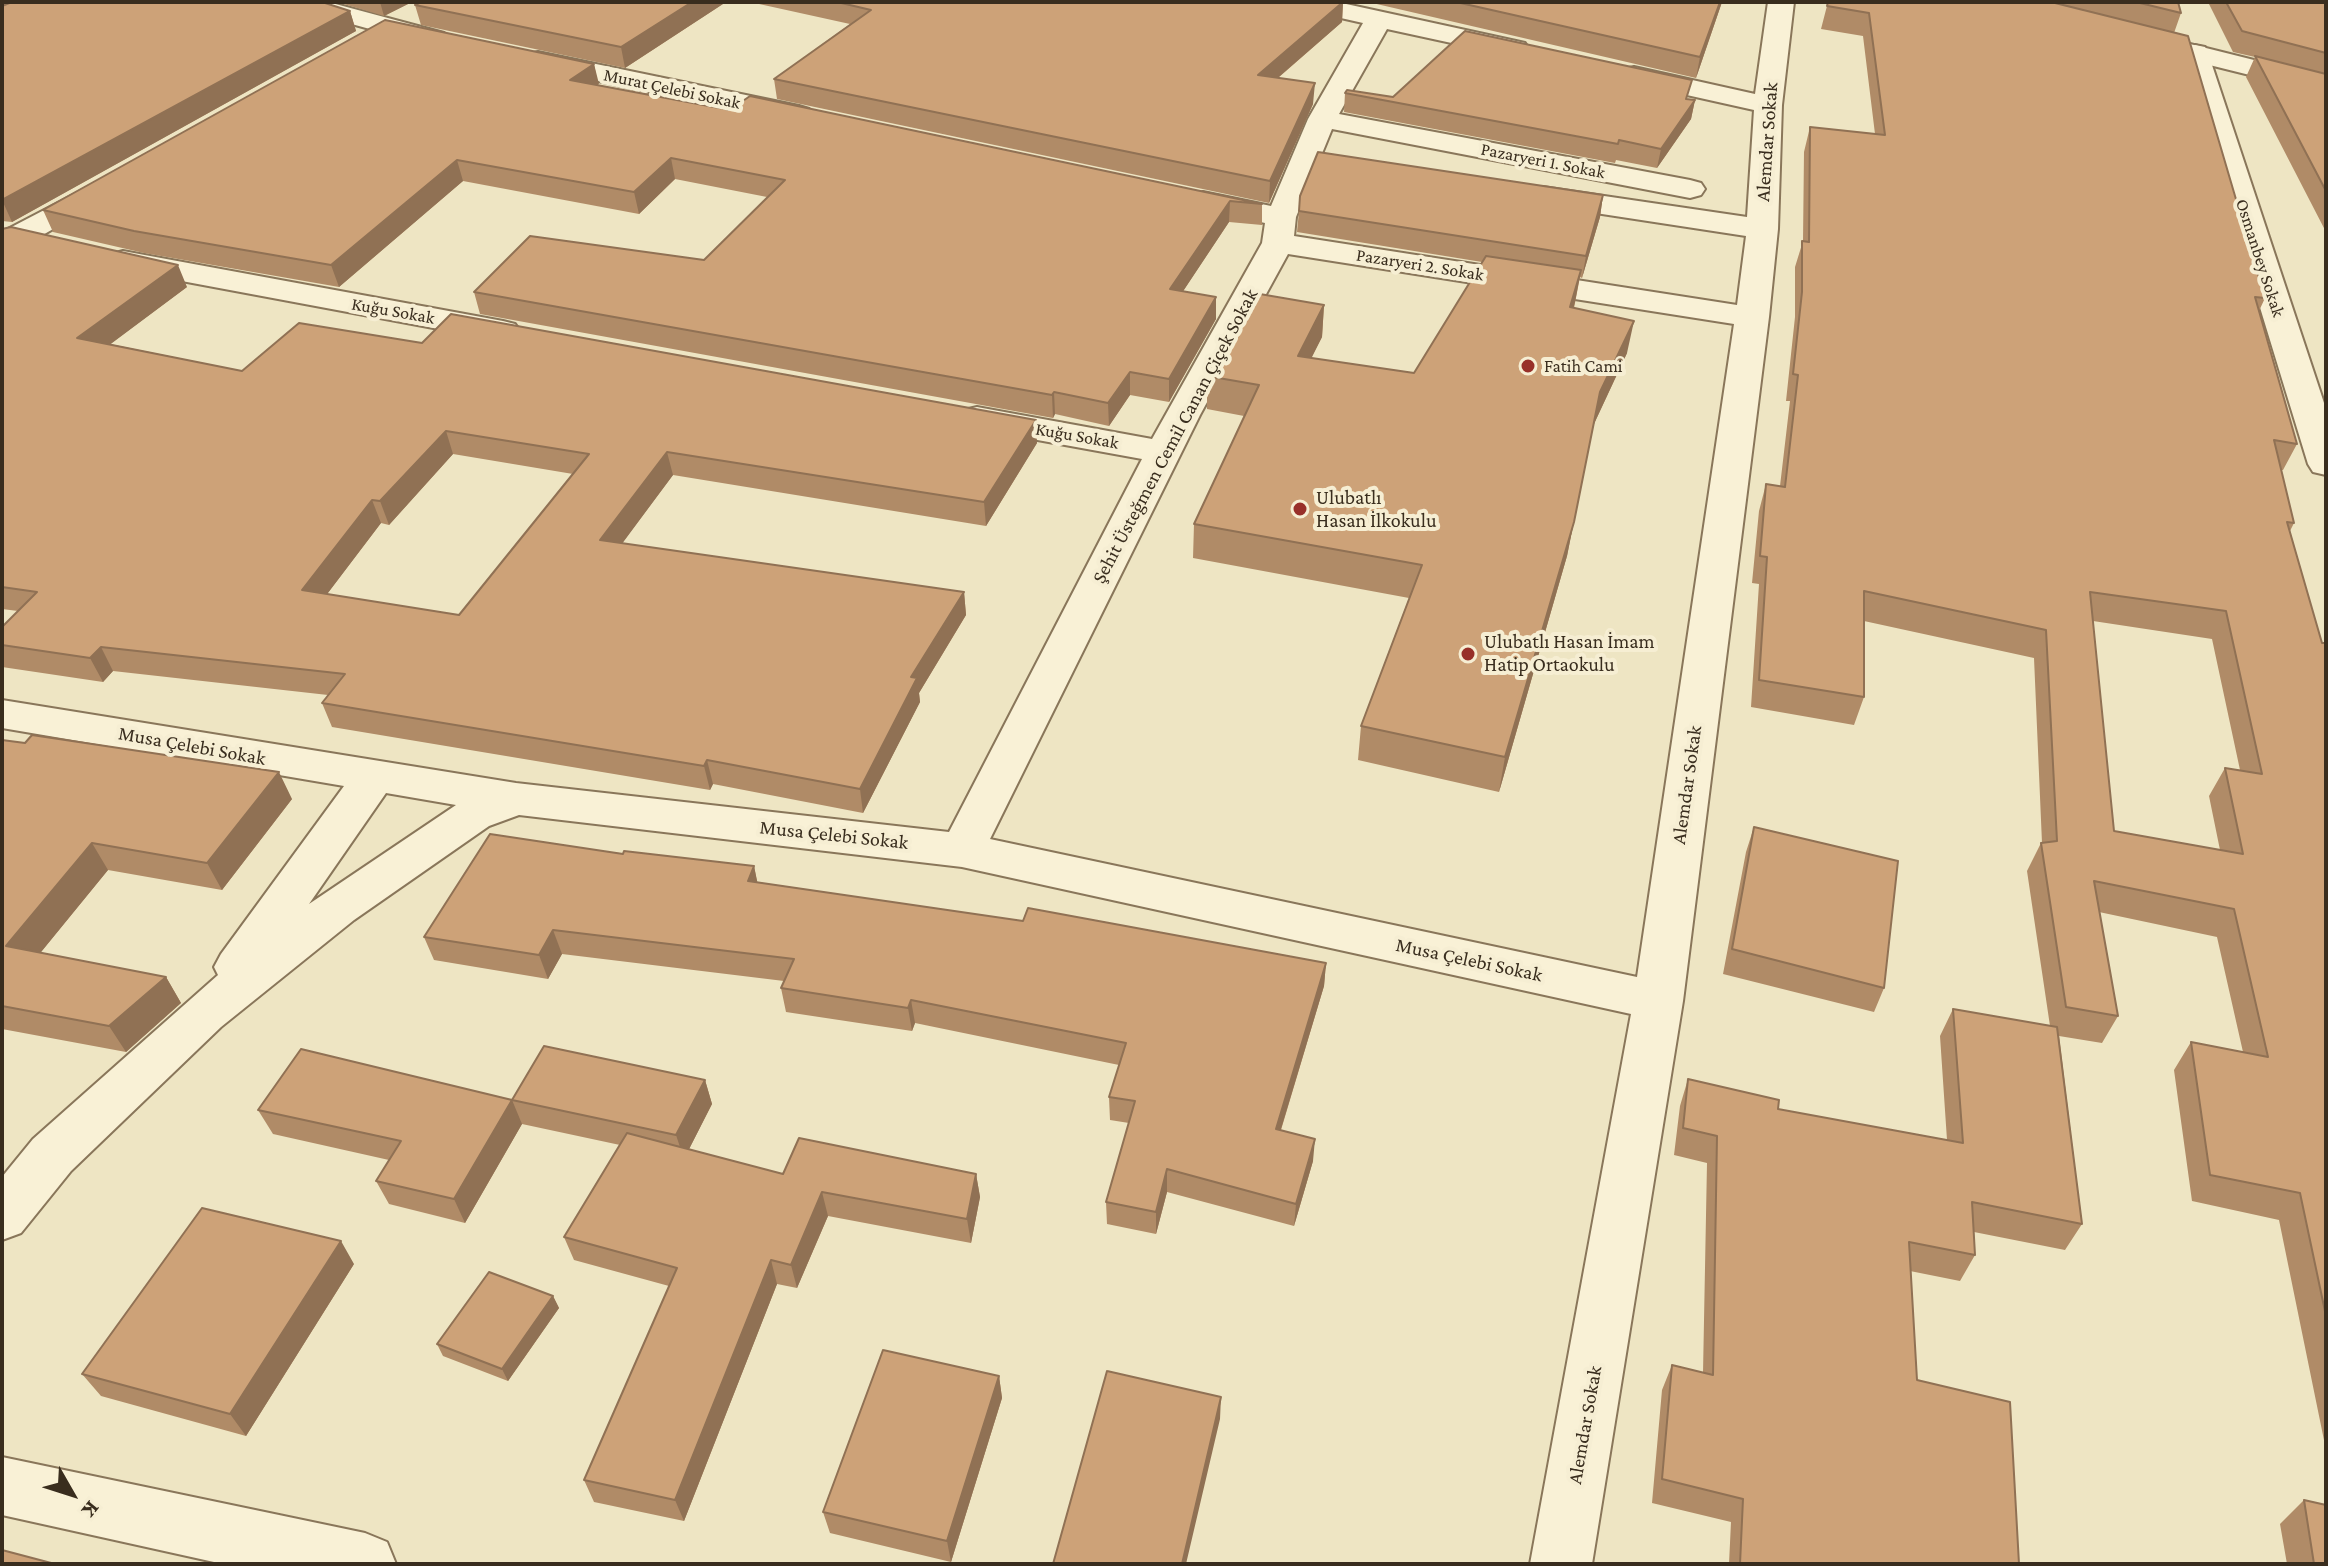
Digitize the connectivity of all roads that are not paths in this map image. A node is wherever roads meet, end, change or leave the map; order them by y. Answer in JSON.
{"nodes":[{"id":1,"x":299,"y":2,"type":"edge"},
{"id":2,"x":1301,"y":2,"type":"edge"},
{"id":3,"x":1781,"y":2,"type":"edge"},
{"id":4,"x":426,"y":9,"type":"edge"},
{"id":5,"x":1379,"y":19,"type":"junction"},
{"id":6,"x":386,"y":28,"type":"junction"},
{"id":7,"x":2108,"y":31,"type":"edge"},
{"id":8,"x":359,"y":44,"type":"edge"},
{"id":9,"x":463,"y":45,"type":"edge"},
{"id":10,"x":1535,"y":53,"type":"edge"},
{"id":11,"x":2195,"y":53,"type":"junction"},
{"id":12,"x":510,"y":54,"type":"edge"},
{"id":13,"x":1613,"y":70,"type":"edge"},
{"id":14,"x":2326,"y":86,"type":"edge"},
{"id":15,"x":1768,"y":105,"type":"junction"},
{"id":16,"x":1322,"y":119,"type":"junction"},
{"id":17,"x":818,"y":120,"type":"edge"},
{"id":18,"x":126,"y":175,"type":"edge"},
{"id":19,"x":1510,"y":191,"type":"edge"},
{"id":20,"x":1173,"y":194,"type":"edge"},
{"id":21,"x":1763,"y":216,"type":"junction"},
{"id":22,"x":1280,"y":230,"type":"junction"},
{"id":23,"x":7,"y":238,"type":"edge"},
{"id":24,"x":1752,"y":317,"type":"junction"},
{"id":25,"x":535,"y":337,"type":"edge"},
{"id":26,"x":943,"y":412,"type":"edge"},
{"id":27,"x":1163,"y":452,"type":"junction"},
{"id":28,"x":2326,"y":464,"type":"edge"},
{"id":29,"x":2,"y":714,"type":"edge"},
{"id":30,"x":374,"y":777,"type":"junction"},
{"id":31,"x":516,"y":799,"type":"junction"},
{"id":32,"x":962,"y":850,"type":"junction"},
{"id":33,"x":1658,"y":1001,"type":"junction"},
{"id":34,"x":204,"y":1013,"type":"junction"},
{"id":35,"x":2,"y":1216,"type":"edge"},
{"id":36,"x":2,"y":1486,"type":"edge"},
{"id":37,"x":365,"y":1564,"type":"edge"},
{"id":38,"x":1561,"y":1564,"type":"edge"}],
"edges":[{"from":1,"to":6,"type":"street"},
{"from":2,"to":5,"type":"street"},
{"from":3,"to":15,"type":"street","name":"Alemdar Sokak"},
{"from":4,"to":6,"type":"street"},
{"from":5,"to":10,"type":"street"},
{"from":5,"to":16,"type":"street","name":"Şehit Üsteğmen Cemil Canan Çiçek Sokak"},
{"from":6,"to":8,"type":"street"},
{"from":6,"to":9,"type":"street"},
{"from":7,"to":11,"type":"street"},
{"from":11,"to":14,"type":"street"},
{"from":11,"to":28,"type":"street","name":"Osmanbey Sokak"},
{"from":12,"to":17,"type":"street","name":"Murat Çelebi Sokak"},
{"from":13,"to":15,"type":"street"},
{"from":15,"to":21,"type":"street","name":"Alemdar Sokak"},
{"from":16,"to":21,"type":"street","name":"Pazaryeri 1. Sokak"},
{"from":16,"to":22,"type":"street","name":"Şehit Üsteğmen Cemil Canan Çiçek Sokak"},
{"from":18,"to":23,"type":"street"},
{"from":19,"to":21,"type":"street"},
{"from":20,"to":22,"type":"street"},
{"from":21,"to":24,"type":"street","name":"Alemdar Sokak"},
{"from":22,"to":24,"type":"street","name":"Pazaryeri 2. Sokak"},
{"from":22,"to":27,"type":"street","name":"Şehit Üsteğmen Cemil Canan Çiçek Sokak"},
{"from":23,"to":25,"type":"street","name":"Kuğu Sokak"},
{"from":24,"to":33,"type":"street","name":"Alemdar Sokak"},
{"from":26,"to":27,"type":"street","name":"Kuğu Sokak"},
{"from":27,"to":32,"type":"street","name":"Şehit Üsteğmen Cemil Canan Çiçek Sokak"},
{"from":29,"to":30,"type":"street","name":"Musa Çelebi Sokak"},
{"from":30,"to":31,"type":"street","name":"Musa Çelebi Sokak"},
{"from":30,"to":34,"type":"street"},
{"from":31,"to":32,"type":"street","name":"Musa Çelebi Sokak"},
{"from":31,"to":34,"type":"street"},
{"from":32,"to":33,"type":"street","name":"Musa Çelebi Sokak"},
{"from":33,"to":38,"type":"street","name":"Alemdar Sokak"},
{"from":34,"to":35,"type":"street"},
{"from":36,"to":37,"type":"street"}]}
